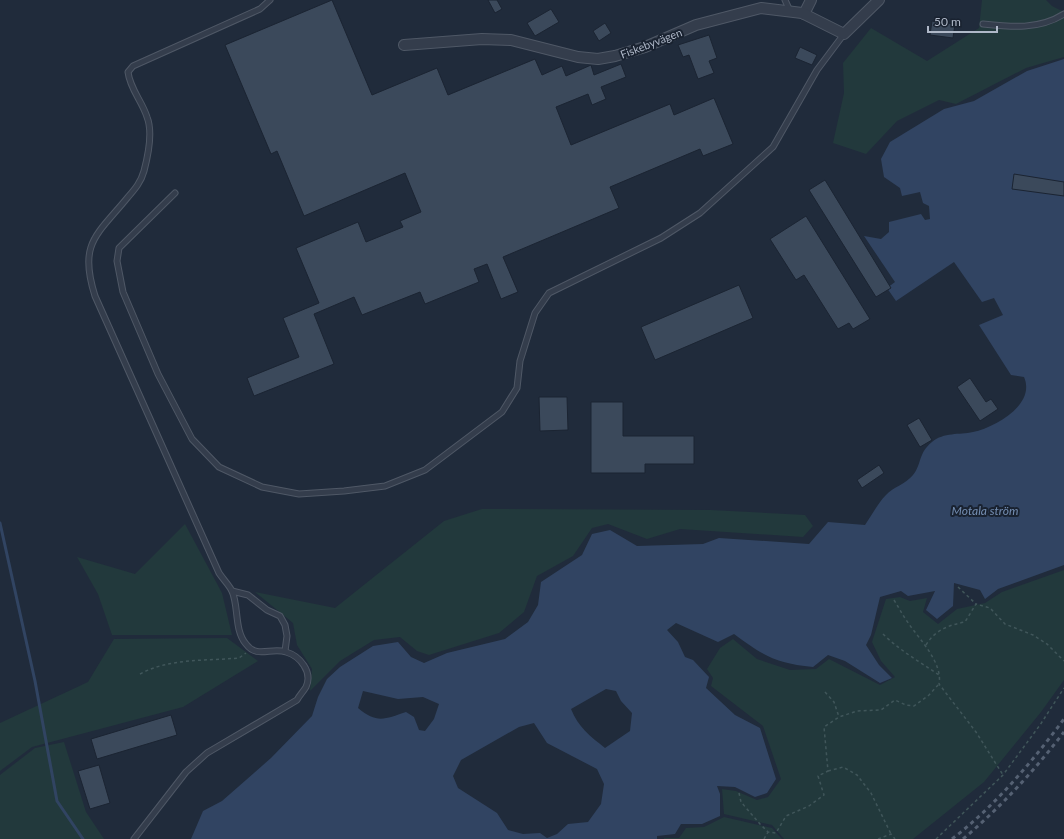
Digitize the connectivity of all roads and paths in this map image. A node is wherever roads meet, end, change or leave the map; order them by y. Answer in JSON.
{"nodes":[{"id":1,"x":270,"y":0,"type":"edge"},
{"id":2,"x":785,"y":0,"type":"edge"},
{"id":3,"x":811,"y":0,"type":"edge"},
{"id":4,"x":879,"y":0,"type":"edge"},
{"id":5,"x":790,"y":11,"type":"junction"},
{"id":6,"x":804,"y":14,"type":"junction"},
{"id":7,"x":1064,"y":14,"type":"edge"},
{"id":8,"x":982,"y":24,"type":"dead end"},
{"id":9,"x":844,"y":34,"type":"junction"},
{"id":10,"x":404,"y":46,"type":"dead end"},
{"id":11,"x":175,"y":193,"type":"dead end"},
{"id":12,"x":958,"y":587,"type":"dead end"},
{"id":13,"x":232,"y":591,"type":"junction"},
{"id":14,"x":894,"y":600,"type":"dead end"},
{"id":15,"x":976,"y":604,"type":"junction"},
{"id":16,"x":883,"y":634,"type":"dead end"},
{"id":17,"x":926,"y":645,"type":"junction"},
{"id":18,"x":250,"y":650,"type":"junction"},
{"id":19,"x":285,"y":651,"type":"junction"},
{"id":20,"x":1064,"y":661,"type":"edge"},
{"id":21,"x":140,"y":674,"type":"dead end"},
{"id":22,"x":940,"y":676,"type":"junction"},
{"id":23,"x":939,"y":684,"type":"junction"},
{"id":24,"x":1064,"y":688,"type":"edge"},
{"id":25,"x":825,"y":692,"type":"dead end"},
{"id":26,"x":839,"y":717,"type":"junction"},
{"id":27,"x":828,"y":771,"type":"junction"},
{"id":28,"x":1003,"y":775,"type":"junction"},
{"id":29,"x":739,"y":793,"type":"dead end"},
{"id":30,"x":768,"y":832,"type":"junction"},
{"id":31,"x":890,"y":834,"type":"junction"},
{"id":32,"x":134,"y":839,"type":"edge"},
{"id":33,"x":764,"y":839,"type":"edge"},
{"id":34,"x":878,"y":839,"type":"edge"},
{"id":35,"x":895,"y":839,"type":"edge"},
{"id":36,"x":936,"y":839,"type":"edge"}],
"edges":[{"from":1,"to":13,"type":"lane"},
{"from":2,"to":5,"type":"lane"},
{"from":3,"to":6,"type":"street"},
{"from":4,"to":9,"type":"street"},
{"from":5,"to":6,"type":"street","name":"Fiskebyvägen"},
{"from":5,"to":10,"type":"street","name":"Fiskebyvägen"},
{"from":6,"to":9,"type":"street","name":"Fiskebyvägen"},
{"from":7,"to":8,"type":"lane"},
{"from":9,"to":11,"type":"lane"},
{"from":12,"to":15,"type":"path"},
{"from":13,"to":18,"type":"lane"},
{"from":13,"to":19,"type":"lane"},
{"from":14,"to":17,"type":"path"},
{"from":15,"to":17,"type":"path"},
{"from":15,"to":20,"type":"path"},
{"from":16,"to":22,"type":"path"},
{"from":17,"to":22,"type":"path"},
{"from":18,"to":19,"type":"lane"},
{"from":18,"to":21,"type":"path"},
{"from":19,"to":32,"type":"lane"},
{"from":22,"to":23,"type":"path"},
{"from":23,"to":26,"type":"path"},
{"from":23,"to":28,"type":"path"},
{"from":24,"to":28,"type":"path"},
{"from":25,"to":26,"type":"path"},
{"from":26,"to":27,"type":"path"},
{"from":27,"to":30,"type":"path"},
{"from":27,"to":31,"type":"path"},
{"from":28,"to":36,"type":"path"},
{"from":29,"to":30,"type":"path"},
{"from":30,"to":33,"type":"path"},
{"from":31,"to":34,"type":"path"},
{"from":31,"to":35,"type":"path"}]}
